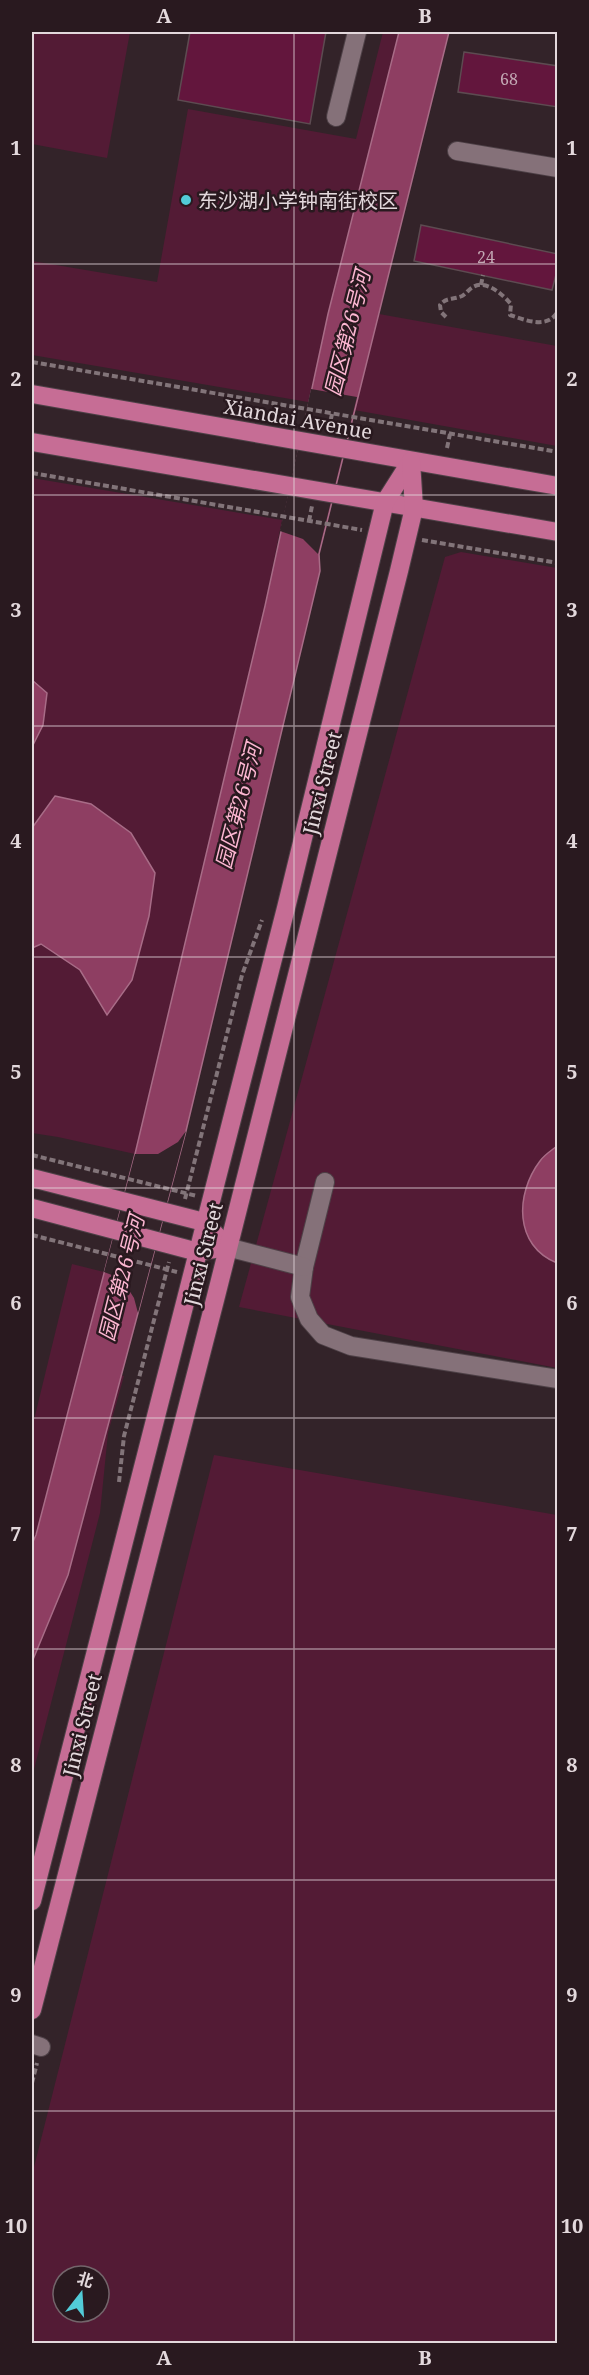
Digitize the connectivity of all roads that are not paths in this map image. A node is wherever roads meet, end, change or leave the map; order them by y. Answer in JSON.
{"nodes":[{"id":1,"x":357,"y":32,"type":"edge"},
{"id":2,"x":336,"y":117,"type":"dead end"},
{"id":3,"x":457,"y":151,"type":"dead end"},
{"id":4,"x":558,"y":168,"type":"edge"},
{"id":5,"x":32,"y":394,"type":"edge"},
{"id":6,"x":32,"y":442,"type":"edge"},
{"id":7,"x":411,"y":461,"type":"junction"},
{"id":8,"x":558,"y":486,"type":"edge"},
{"id":9,"x":385,"y":502,"type":"junction"},
{"id":10,"x":414,"y":508,"type":"junction"},
{"id":11,"x":558,"y":532,"type":"edge"},
{"id":12,"x":32,"y":1179,"type":"edge"},
{"id":13,"x":325,"y":1182,"type":"dead end"},
{"id":14,"x":32,"y":1208,"type":"edge"},
{"id":15,"x":204,"y":1222,"type":"junction"},
{"id":16,"x":227,"y":1247,"type":"junction"},
{"id":17,"x":198,"y":1252,"type":"junction"},
{"id":18,"x":304,"y":1267,"type":"junction"},
{"id":19,"x":558,"y":1379,"type":"edge"},
{"id":20,"x":32,"y":1901,"type":"edge"},
{"id":21,"x":32,"y":2010,"type":"edge"}],
"edges":[{"from":1,"to":2,"type":"street"},
{"from":3,"to":4,"type":"street"},
{"from":5,"to":7,"type":"main road","name":"Xiandai Avenue"},
{"from":6,"to":9,"type":"main road"},
{"from":7,"to":8,"type":"main road","name":"Xiandai Avenue"},
{"from":7,"to":9,"type":"main road","name":"Jinxi Street"},
{"from":7,"to":10,"type":"main road","name":"Jinxi Street"},
{"from":9,"to":10,"type":"main road"},
{"from":9,"to":15,"type":"main road","name":"Jinxi Street"},
{"from":10,"to":11,"type":"main road"},
{"from":10,"to":16,"type":"main road","name":"Jinxi Street"},
{"from":12,"to":15,"type":"main road"},
{"from":13,"to":18,"type":"street"},
{"from":14,"to":17,"type":"main road"},
{"from":15,"to":16,"type":"main road"},
{"from":15,"to":17,"type":"main road","name":"Jinxi Street"},
{"from":16,"to":17,"type":"main road"},
{"from":16,"to":18,"type":"street"},
{"from":16,"to":21,"type":"main road","name":"Jinxi Street"},
{"from":17,"to":20,"type":"main road","name":"Jinxi Street"},
{"from":18,"to":19,"type":"street"}]}
